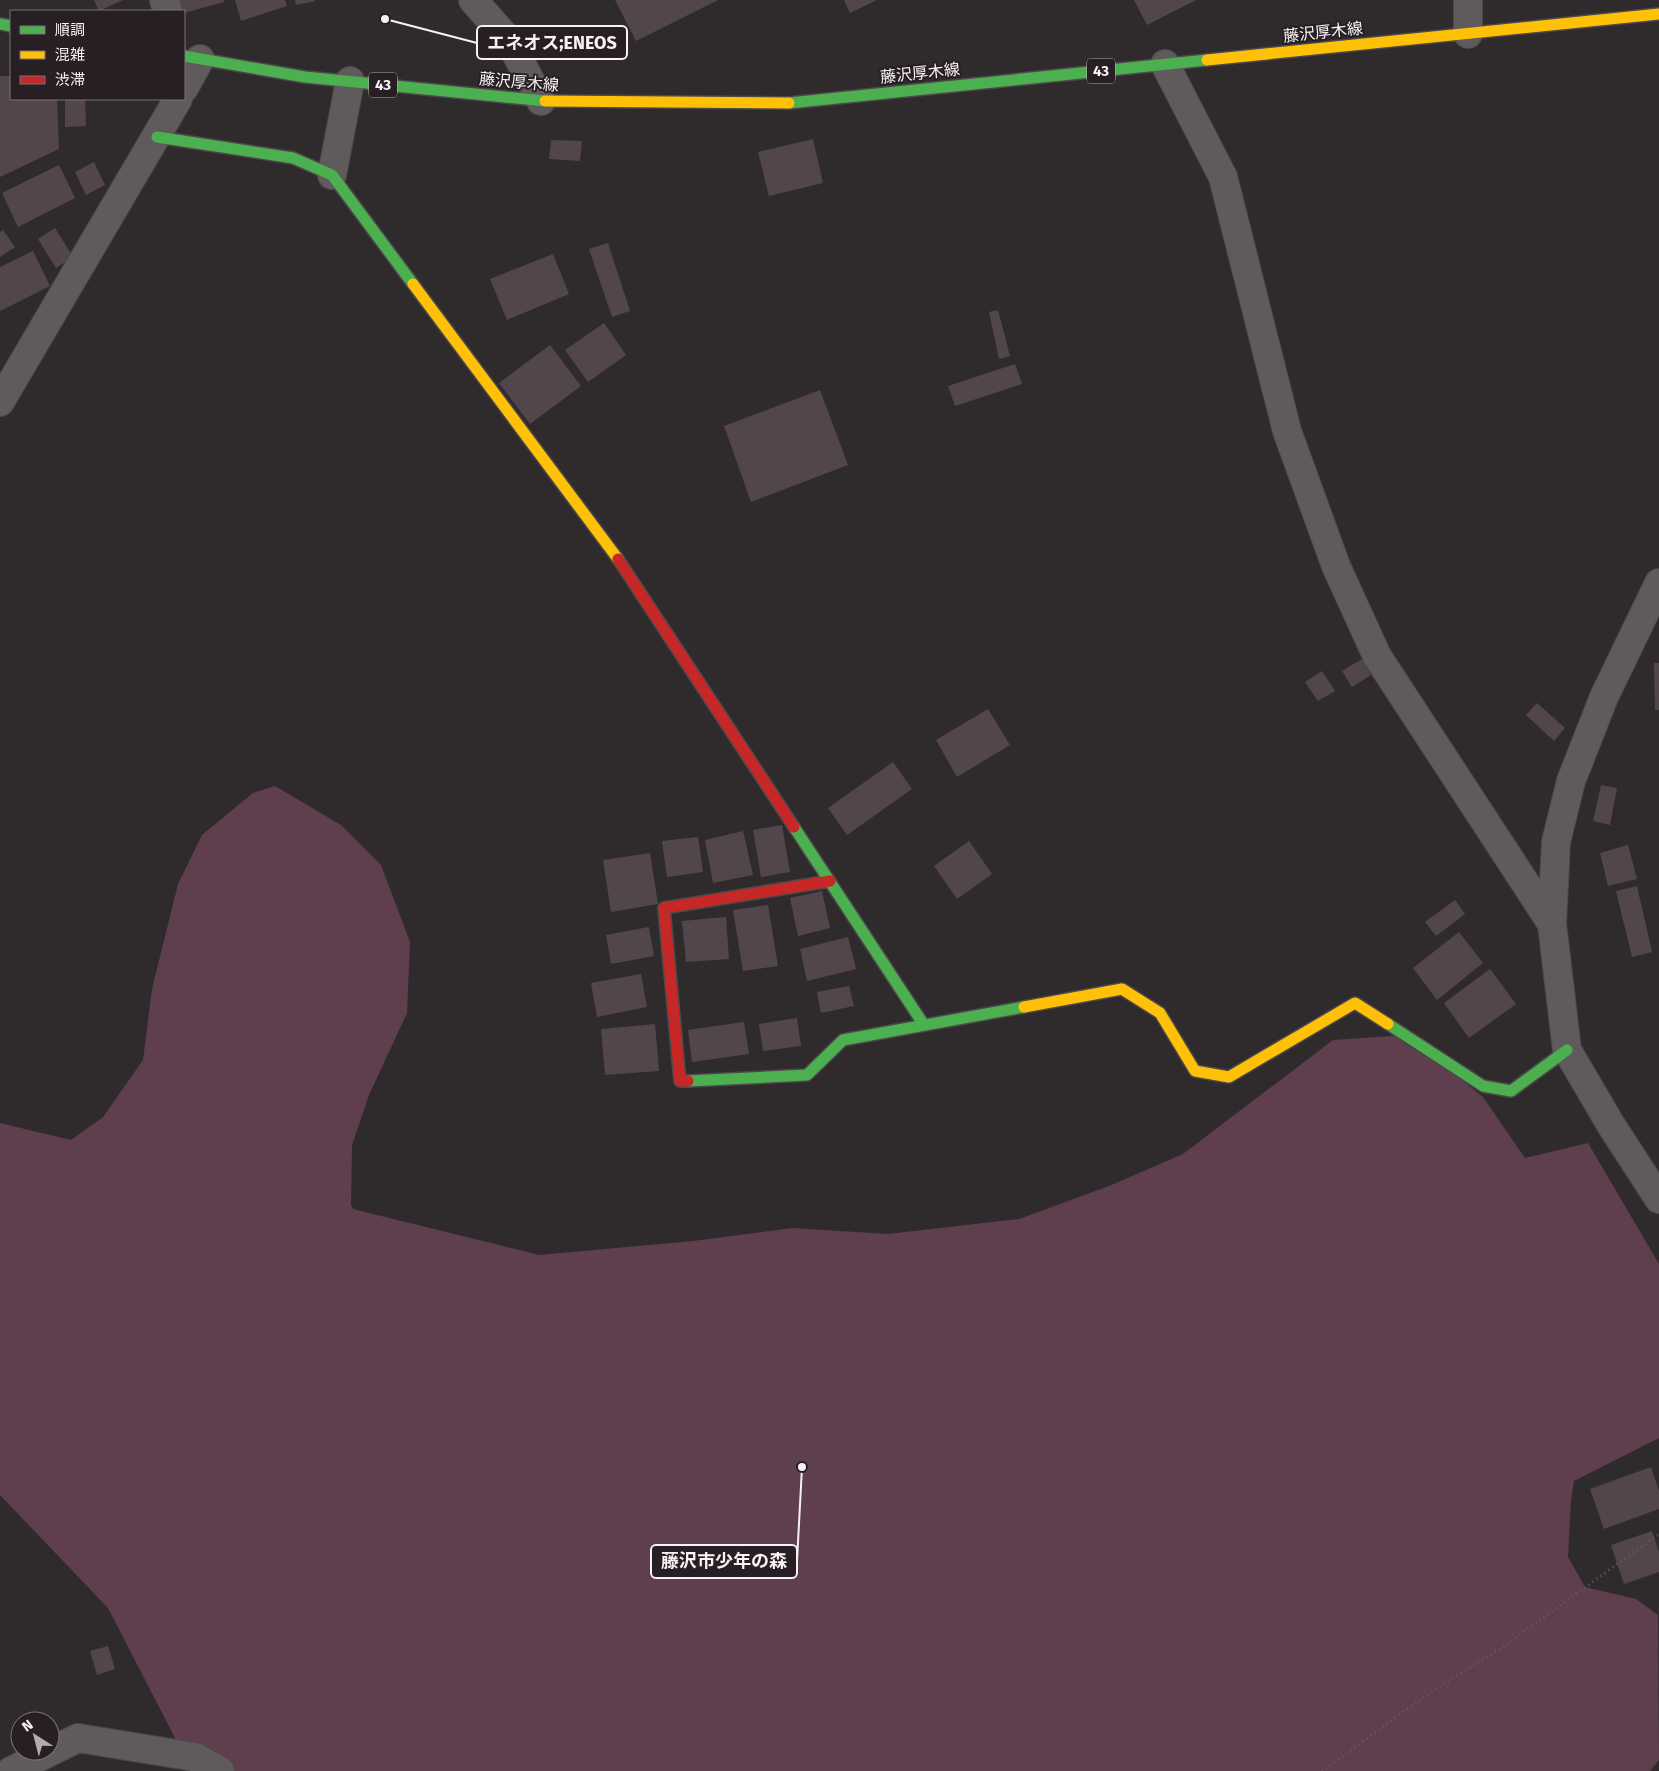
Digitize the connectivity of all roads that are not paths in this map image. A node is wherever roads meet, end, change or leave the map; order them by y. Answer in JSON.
{"nodes":[{"id":1,"x":473,"y":0,"type":"edge"},
{"id":2,"x":1468,"y":0,"type":"edge"},
{"id":3,"x":1659,"y":14,"type":"edge"},
{"id":4,"x":1468,"y":34,"type":"junction"},
{"id":5,"x":192,"y":57,"type":"edge"},
{"id":6,"x":1165,"y":64,"type":"junction"},
{"id":7,"x":350,"y":82,"type":"junction"},
{"id":8,"x":185,"y":84,"type":"edge"},
{"id":9,"x":177,"y":100,"type":"edge"},
{"id":10,"x":541,"y":101,"type":"junction"},
{"id":11,"x":157,"y":137,"type":"junction"},
{"id":12,"x":332,"y":174,"type":"junction"},
{"id":13,"x":0,"y":402,"type":"edge"},
{"id":14,"x":1659,"y":583,"type":"edge"},
{"id":15,"x":830,"y":881,"type":"junction"},
{"id":16,"x":1552,"y":924,"type":"junction"},
{"id":17,"x":924,"y":1025,"type":"junction"},
{"id":18,"x":1567,"y":1050,"type":"junction"},
{"id":19,"x":1659,"y":1199,"type":"edge"},
{"id":20,"x":11,"y":1771,"type":"edge"},
{"id":21,"x":220,"y":1771,"type":"edge"}],
"edges":[{"from":1,"to":10,"type":"street"},
{"from":2,"to":4,"type":"street"},
{"from":3,"to":4,"type":"street","name":"藤沢厚木線","number":"43"},
{"from":4,"to":6,"type":"street","name":"藤沢厚木線","number":"43"},
{"from":5,"to":7,"type":"street","name":"藤沢厚木線","number":"43"},
{"from":5,"to":8,"type":"street"},
{"from":6,"to":10,"type":"street","name":"藤沢厚木線","number":"43"},
{"from":6,"to":16,"type":"street"},
{"from":7,"to":10,"type":"street","name":"藤沢厚木線","number":"43"},
{"from":7,"to":12,"type":"street"},
{"from":9,"to":11,"type":"street"},
{"from":11,"to":12,"type":"street"},
{"from":11,"to":13,"type":"street"},
{"from":12,"to":15,"type":"street"},
{"from":14,"to":16,"type":"street"},
{"from":15,"to":17,"type":"street"},
{"from":15,"to":17,"type":"street"},
{"from":16,"to":18,"type":"street"},
{"from":17,"to":18,"type":"street"},
{"from":18,"to":19,"type":"street"},
{"from":20,"to":21,"type":"street"}]}
